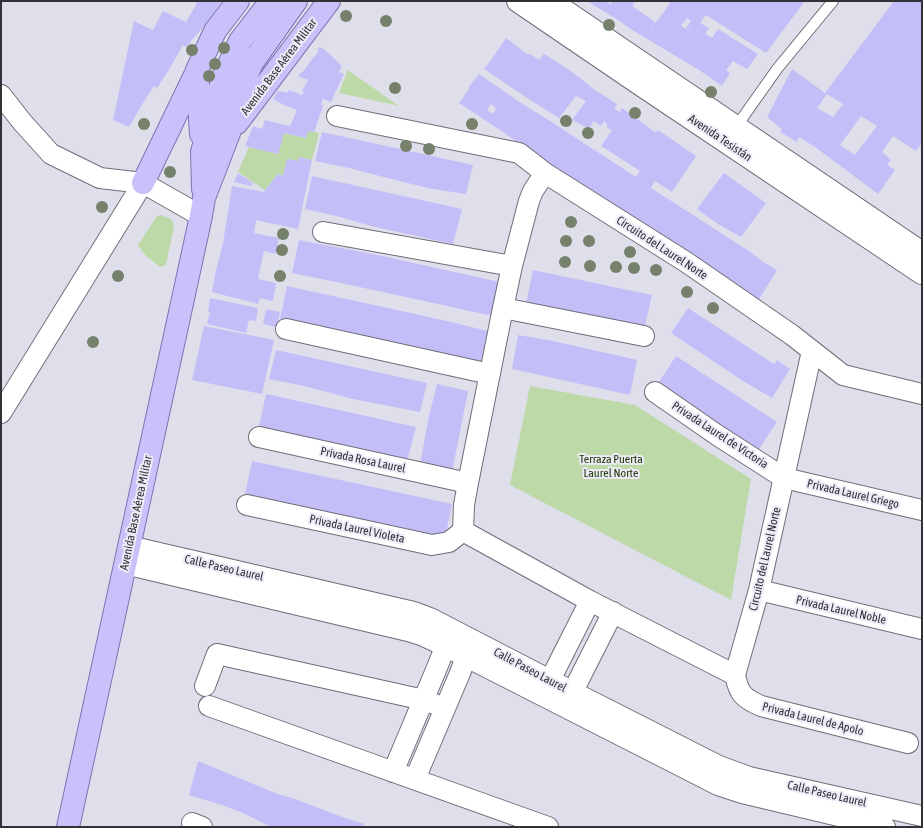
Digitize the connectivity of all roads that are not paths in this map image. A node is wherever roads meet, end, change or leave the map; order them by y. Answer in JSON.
{"nodes":[{"id":1,"x":238,"y":1,"type":"edge"},
{"id":2,"x":271,"y":1,"type":"edge"},
{"id":3,"x":296,"y":1,"type":"edge"},
{"id":4,"x":329,"y":1,"type":"edge"},
{"id":5,"x":518,"y":1,"type":"edge"},
{"id":6,"x":550,"y":1,"type":"edge"},
{"id":7,"x":833,"y":1,"type":"edge"},
{"id":8,"x":197,"y":70,"type":"junction"},
{"id":9,"x":1,"y":95,"type":"edge"},
{"id":10,"x":337,"y":116,"type":"dead end"},
{"id":11,"x":736,"y":127,"type":"junction"},
{"id":12,"x":229,"y":133,"type":"junction"},
{"id":13,"x":202,"y":152,"type":"junction"},
{"id":14,"x":545,"y":173,"type":"junction"},
{"id":15,"x":143,"y":183,"type":"junction"},
{"id":16,"x":202,"y":207,"type":"junction"},
{"id":17,"x":323,"y":232,"type":"dead end"},
{"id":18,"x":922,"y":253,"type":"edge"},
{"id":19,"x":512,"y":266,"type":"junction"},
{"id":20,"x":922,"y":273,"type":"edge"},
{"id":21,"x":503,"y":308,"type":"junction"},
{"id":22,"x":286,"y":329,"type":"dead end"},
{"id":23,"x":644,"y":336,"type":"dead end"},
{"id":24,"x":812,"y":351,"type":"junction"},
{"id":25,"x":490,"y":374,"type":"junction"},
{"id":26,"x":655,"y":392,"type":"dead end"},
{"id":27,"x":922,"y":394,"type":"edge"},
{"id":28,"x":1,"y":413,"type":"edge"},
{"id":29,"x":259,"y":437,"type":"dead end"},
{"id":30,"x":784,"y":478,"type":"junction"},
{"id":31,"x":468,"y":483,"type":"junction"},
{"id":32,"x":247,"y":505,"type":"dead end"},
{"id":33,"x":922,"y":510,"type":"edge"},
{"id":34,"x":463,"y":531,"type":"junction"},
{"id":35,"x":127,"y":555,"type":"junction"},
{"id":36,"x":759,"y":590,"type":"junction"},
{"id":37,"x":590,"y":601,"type":"junction"},
{"id":38,"x":613,"y":612,"type":"junction"},
{"id":39,"x":922,"y":629,"type":"edge"},
{"id":40,"x":449,"y":637,"type":"junction"},
{"id":41,"x":469,"y":648,"type":"junction"},
{"id":42,"x":734,"y":675,"type":"junction"},
{"id":43,"x":205,"y":686,"type":"dead end"},
{"id":44,"x":546,"y":688,"type":"junction"},
{"id":45,"x":424,"y":700,"type":"junction"},
{"id":46,"x":569,"y":700,"type":"junction"},
{"id":47,"x":209,"y":706,"type":"dead end"},
{"id":48,"x":445,"y":708,"type":"junction"},
{"id":49,"x":908,"y":743,"type":"dead end"},
{"id":50,"x":393,"y":772,"type":"junction"},
{"id":51,"x":415,"y":780,"type":"junction"},
{"id":52,"x":922,"y":816,"type":"edge"},
{"id":53,"x":68,"y":827,"type":"edge"},
{"id":54,"x":548,"y":827,"type":"edge"},
{"id":55,"x":884,"y":827,"type":"edge"}],
"edges":[{"from":1,"to":8,"type":"main road","name":"Avenida Base Aérea Militar"},
{"from":2,"to":13,"type":"main road","name":"Avenida Base Aérea Militar"},
{"from":3,"to":12,"type":"main road","name":"Avenida Base Aérea Militar"},
{"from":4,"to":12,"type":"main road","name":"Avenida Base Aérea Militar"},
{"from":5,"to":20,"type":"street","name":"Avenida Tesistán"},
{"from":6,"to":11,"type":"street","name":"Avenida Tesistán"},
{"from":7,"to":11,"type":"lane"},
{"from":8,"to":13,"type":"main road","name":"Avenida Base Aérea Militar"},
{"from":8,"to":15,"type":"main road"},
{"from":9,"to":15,"type":"street"},
{"from":10,"to":14,"type":"street","name":"Circuito del Laurel Norte"},
{"from":11,"to":18,"type":"street","name":"Avenida Tesistán"},
{"from":12,"to":16,"type":"main road","name":"Avenida Base Aérea Militar"},
{"from":13,"to":16,"type":"main road","name":"Avenida Base Aérea Militar"},
{"from":14,"to":19,"type":"street"},
{"from":14,"to":24,"type":"street","name":"Circuito del Laurel Norte"},
{"from":15,"to":16,"type":"street"},
{"from":15,"to":28,"type":"street"},
{"from":16,"to":35,"type":"main road","name":"Avenida Base Aérea Militar"},
{"from":17,"to":19,"type":"street"},
{"from":19,"to":21,"type":"street"},
{"from":21,"to":23,"type":"street"},
{"from":21,"to":25,"type":"street"},
{"from":22,"to":25,"type":"street"},
{"from":24,"to":27,"type":"street"},
{"from":24,"to":30,"type":"street","name":"Circuito del Laurel Norte"},
{"from":25,"to":31,"type":"street"},
{"from":26,"to":30,"type":"street","name":"Privada Laurel de Victoria"},
{"from":29,"to":31,"type":"street","name":"Privada Rosa Laurel"},
{"from":30,"to":33,"type":"street","name":"Privada Laurel Griego"},
{"from":30,"to":36,"type":"street","name":"Circuito del Laurel Norte"},
{"from":31,"to":34,"type":"street"},
{"from":32,"to":34,"type":"street","name":"Privada Laurel Violeta"},
{"from":34,"to":37,"type":"street"},
{"from":35,"to":40,"type":"street","name":"Calle Paseo Laurel"},
{"from":35,"to":53,"type":"main road","name":"Avenida Base Aérea Militar"},
{"from":36,"to":39,"type":"street","name":"Privada Laurel Noble"},
{"from":36,"to":42,"type":"street","name":"Circuito del Laurel Norte"},
{"from":37,"to":38,"type":"street"},
{"from":37,"to":44,"type":"street"},
{"from":38,"to":42,"type":"street"},
{"from":38,"to":46,"type":"street"},
{"from":40,"to":41,"type":"street","name":"Calle Paseo Laurel"},
{"from":40,"to":45,"type":"street"},
{"from":41,"to":44,"type":"street","name":"Calle Paseo Laurel"},
{"from":41,"to":48,"type":"street"},
{"from":42,"to":49,"type":"street","name":"Privada Laurel de Apolo"},
{"from":43,"to":45,"type":"street"},
{"from":44,"to":46,"type":"street","name":"Calle Paseo Laurel"},
{"from":45,"to":48,"type":"street"},
{"from":45,"to":50,"type":"street"},
{"from":46,"to":52,"type":"street","name":"Calle Paseo Laurel"},
{"from":46,"to":55,"type":"street","name":"Calle Paseo Laurel"},
{"from":47,"to":50,"type":"street"},
{"from":48,"to":51,"type":"street"},
{"from":50,"to":51,"type":"street"},
{"from":51,"to":54,"type":"street"}]}
